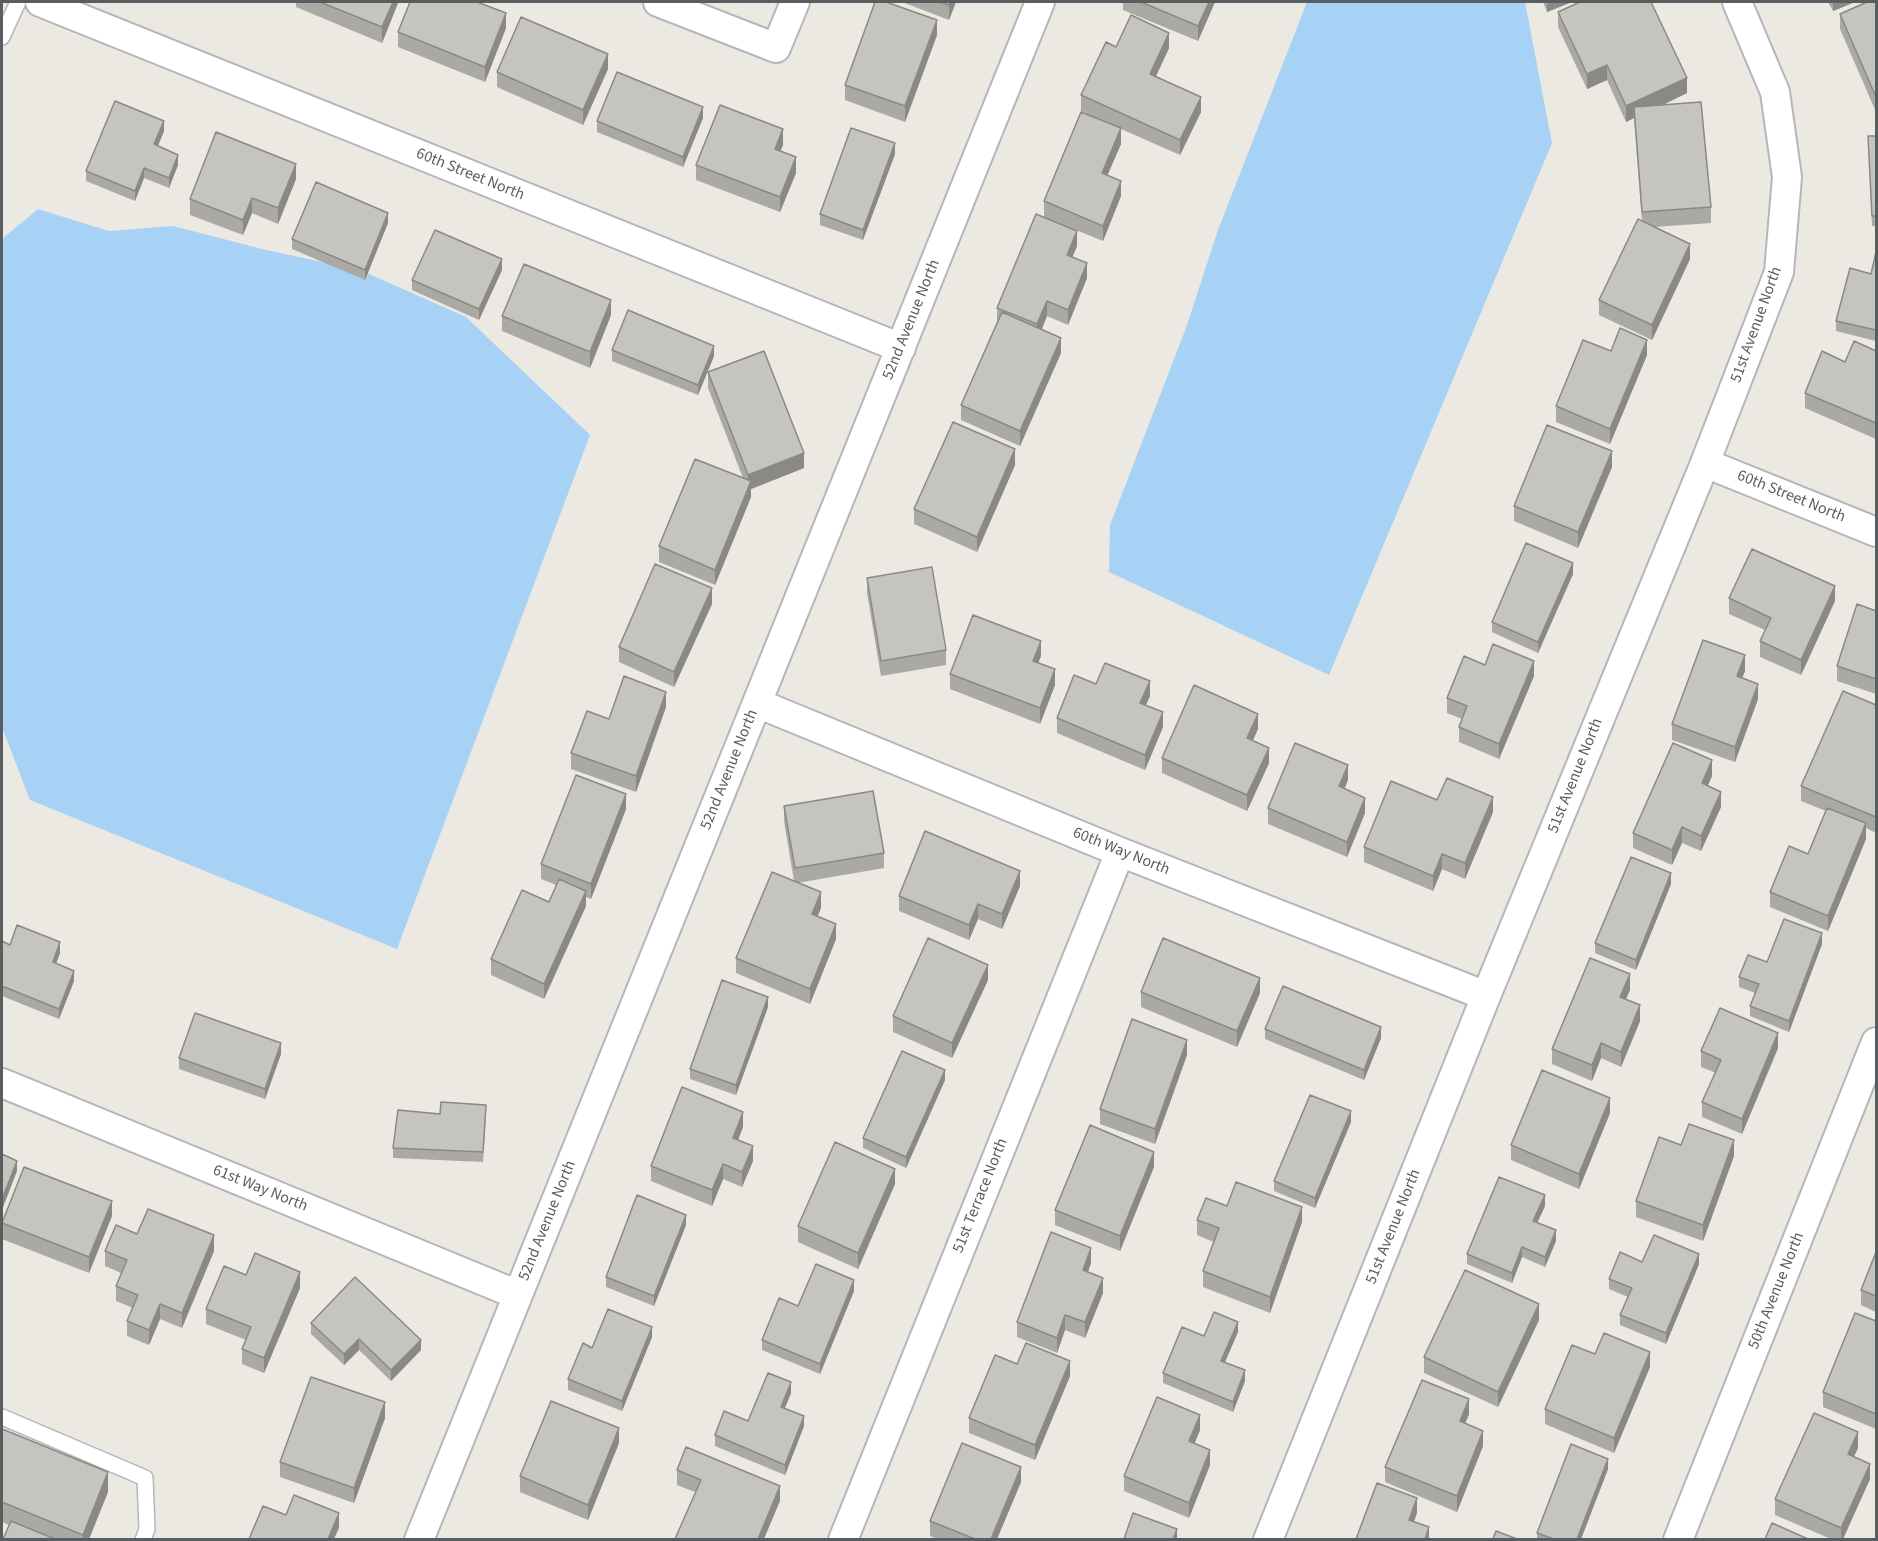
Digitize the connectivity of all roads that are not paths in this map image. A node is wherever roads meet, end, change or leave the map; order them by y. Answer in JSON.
{"nodes":[{"id":1,"x":18,"y":2,"type":"edge"},
{"id":2,"x":40,"y":2,"type":"edge"},
{"id":3,"x":658,"y":2,"type":"edge"},
{"id":4,"x":795,"y":2,"type":"edge"},
{"id":5,"x":1040,"y":2,"type":"edge"},
{"id":6,"x":1737,"y":2,"type":"edge"},
{"id":7,"x":2,"y":37,"type":"edge"},
{"id":8,"x":901,"y":348,"type":"junction"},
{"id":9,"x":1705,"y":463,"type":"junction"},
{"id":10,"x":1876,"y":532,"type":"edge"},
{"id":11,"x":757,"y":703,"type":"junction"},
{"id":12,"x":1120,"y":852,"type":"junction"},
{"id":13,"x":1486,"y":996,"type":"junction"},
{"id":14,"x":1876,"y":1042,"type":"edge"},
{"id":15,"x":2,"y":1083,"type":"edge"},
{"id":16,"x":518,"y":1295,"type":"junction"},
{"id":17,"x":2,"y":1418,"type":"edge"},
{"id":18,"x":143,"y":1539,"type":"edge"},
{"id":19,"x":419,"y":1539,"type":"edge"},
{"id":20,"x":843,"y":1539,"type":"edge"},
{"id":21,"x":1268,"y":1539,"type":"edge"},
{"id":22,"x":1678,"y":1539,"type":"edge"}],
"edges":[{"from":1,"to":7,"type":"lane"},
{"from":2,"to":8,"type":"street","name":"60th Street North"},
{"from":3,"to":4,"type":"street"},
{"from":5,"to":8,"type":"street","name":"52nd Avenue North"},
{"from":6,"to":9,"type":"street","name":"51st Avenue North"},
{"from":8,"to":11,"type":"street","name":"52nd Avenue North"},
{"from":9,"to":10,"type":"street","name":"60th Street North"},
{"from":9,"to":13,"type":"street","name":"51st Avenue North"},
{"from":11,"to":12,"type":"street","name":"60th Way North"},
{"from":11,"to":16,"type":"street","name":"52nd Avenue North"},
{"from":12,"to":13,"type":"street","name":"60th Way North"},
{"from":12,"to":20,"type":"street","name":"51st Terrace North"},
{"from":13,"to":21,"type":"street","name":"51st Avenue North"},
{"from":14,"to":22,"type":"street","name":"50th Avenue North"},
{"from":15,"to":16,"type":"street","name":"61st Way North"},
{"from":16,"to":19,"type":"street","name":"52nd Avenue North"},
{"from":17,"to":18,"type":"lane"}]}
